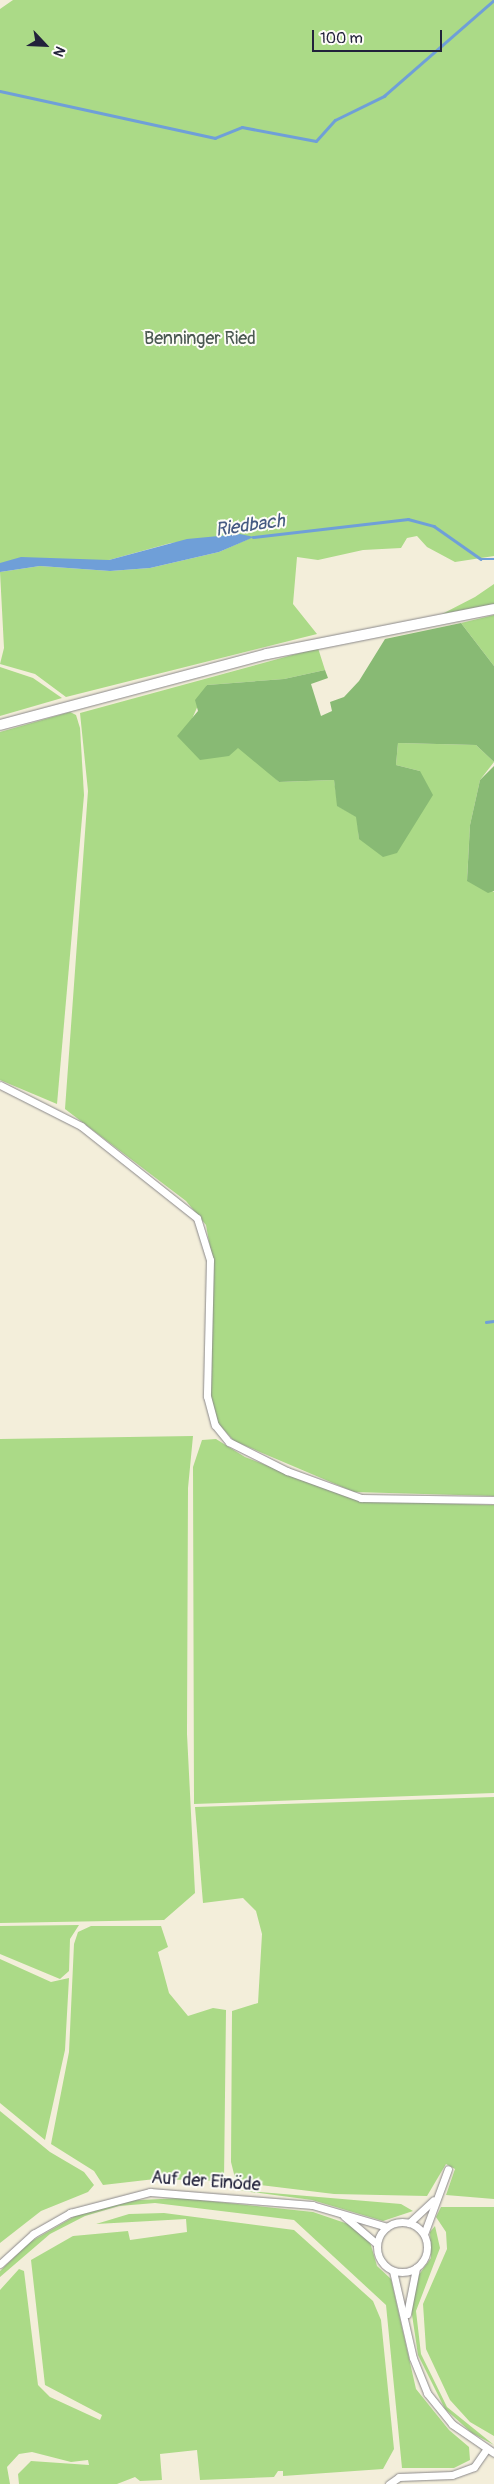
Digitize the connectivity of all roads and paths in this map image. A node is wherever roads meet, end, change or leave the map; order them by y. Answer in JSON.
{"nodes":[{"id":1,"x":494,"y":609,"type":"edge"},
{"id":2,"x":0,"y":726,"type":"edge"},
{"id":3,"x":0,"y":1085,"type":"edge"},
{"id":4,"x":494,"y":1500,"type":"edge"},
{"id":5,"x":448,"y":2169,"type":"dead end"},
{"id":6,"x":433,"y":2200,"type":"junction"},
{"id":7,"x":342,"y":2215,"type":"junction"},
{"id":8,"x":409,"y":2223,"type":"junction"},
{"id":9,"x":387,"y":2227,"type":"junction"},
{"id":10,"x":424,"y":2234,"type":"junction"},
{"id":11,"x":377,"y":2244,"type":"junction"},
{"id":12,"x":0,"y":2264,"type":"edge"},
{"id":13,"x":416,"y":2268,"type":"junction"},
{"id":14,"x":393,"y":2271,"type":"junction"},
{"id":15,"x":406,"y":2319,"type":"junction"},
{"id":16,"x":486,"y":2450,"type":"junction"},
{"id":17,"x":494,"y":2453,"type":"edge"},
{"id":18,"x":389,"y":2484,"type":"edge"}],
"edges":[{"from":1,"to":2,"type":"main road"},
{"from":3,"to":4,"type":"street"},
{"from":5,"to":6,"type":"street"},
{"from":6,"to":8,"type":"street"},
{"from":6,"to":10,"type":"street"},
{"from":7,"to":9,"type":"street","name":"Auf der Einöde"},
{"from":7,"to":11,"type":"street"},
{"from":7,"to":12,"type":"street","name":"Auf der Einöde"},
{"from":8,"to":9,"type":"street"},
{"from":8,"to":10,"type":"street"},
{"from":9,"to":11,"type":"street"},
{"from":10,"to":13,"type":"street"},
{"from":11,"to":14,"type":"street"},
{"from":13,"to":14,"type":"street"},
{"from":13,"to":15,"type":"street"},
{"from":14,"to":15,"type":"street"},
{"from":15,"to":16,"type":"street"},
{"from":16,"to":17,"type":"street"},
{"from":16,"to":18,"type":"street"}]}
